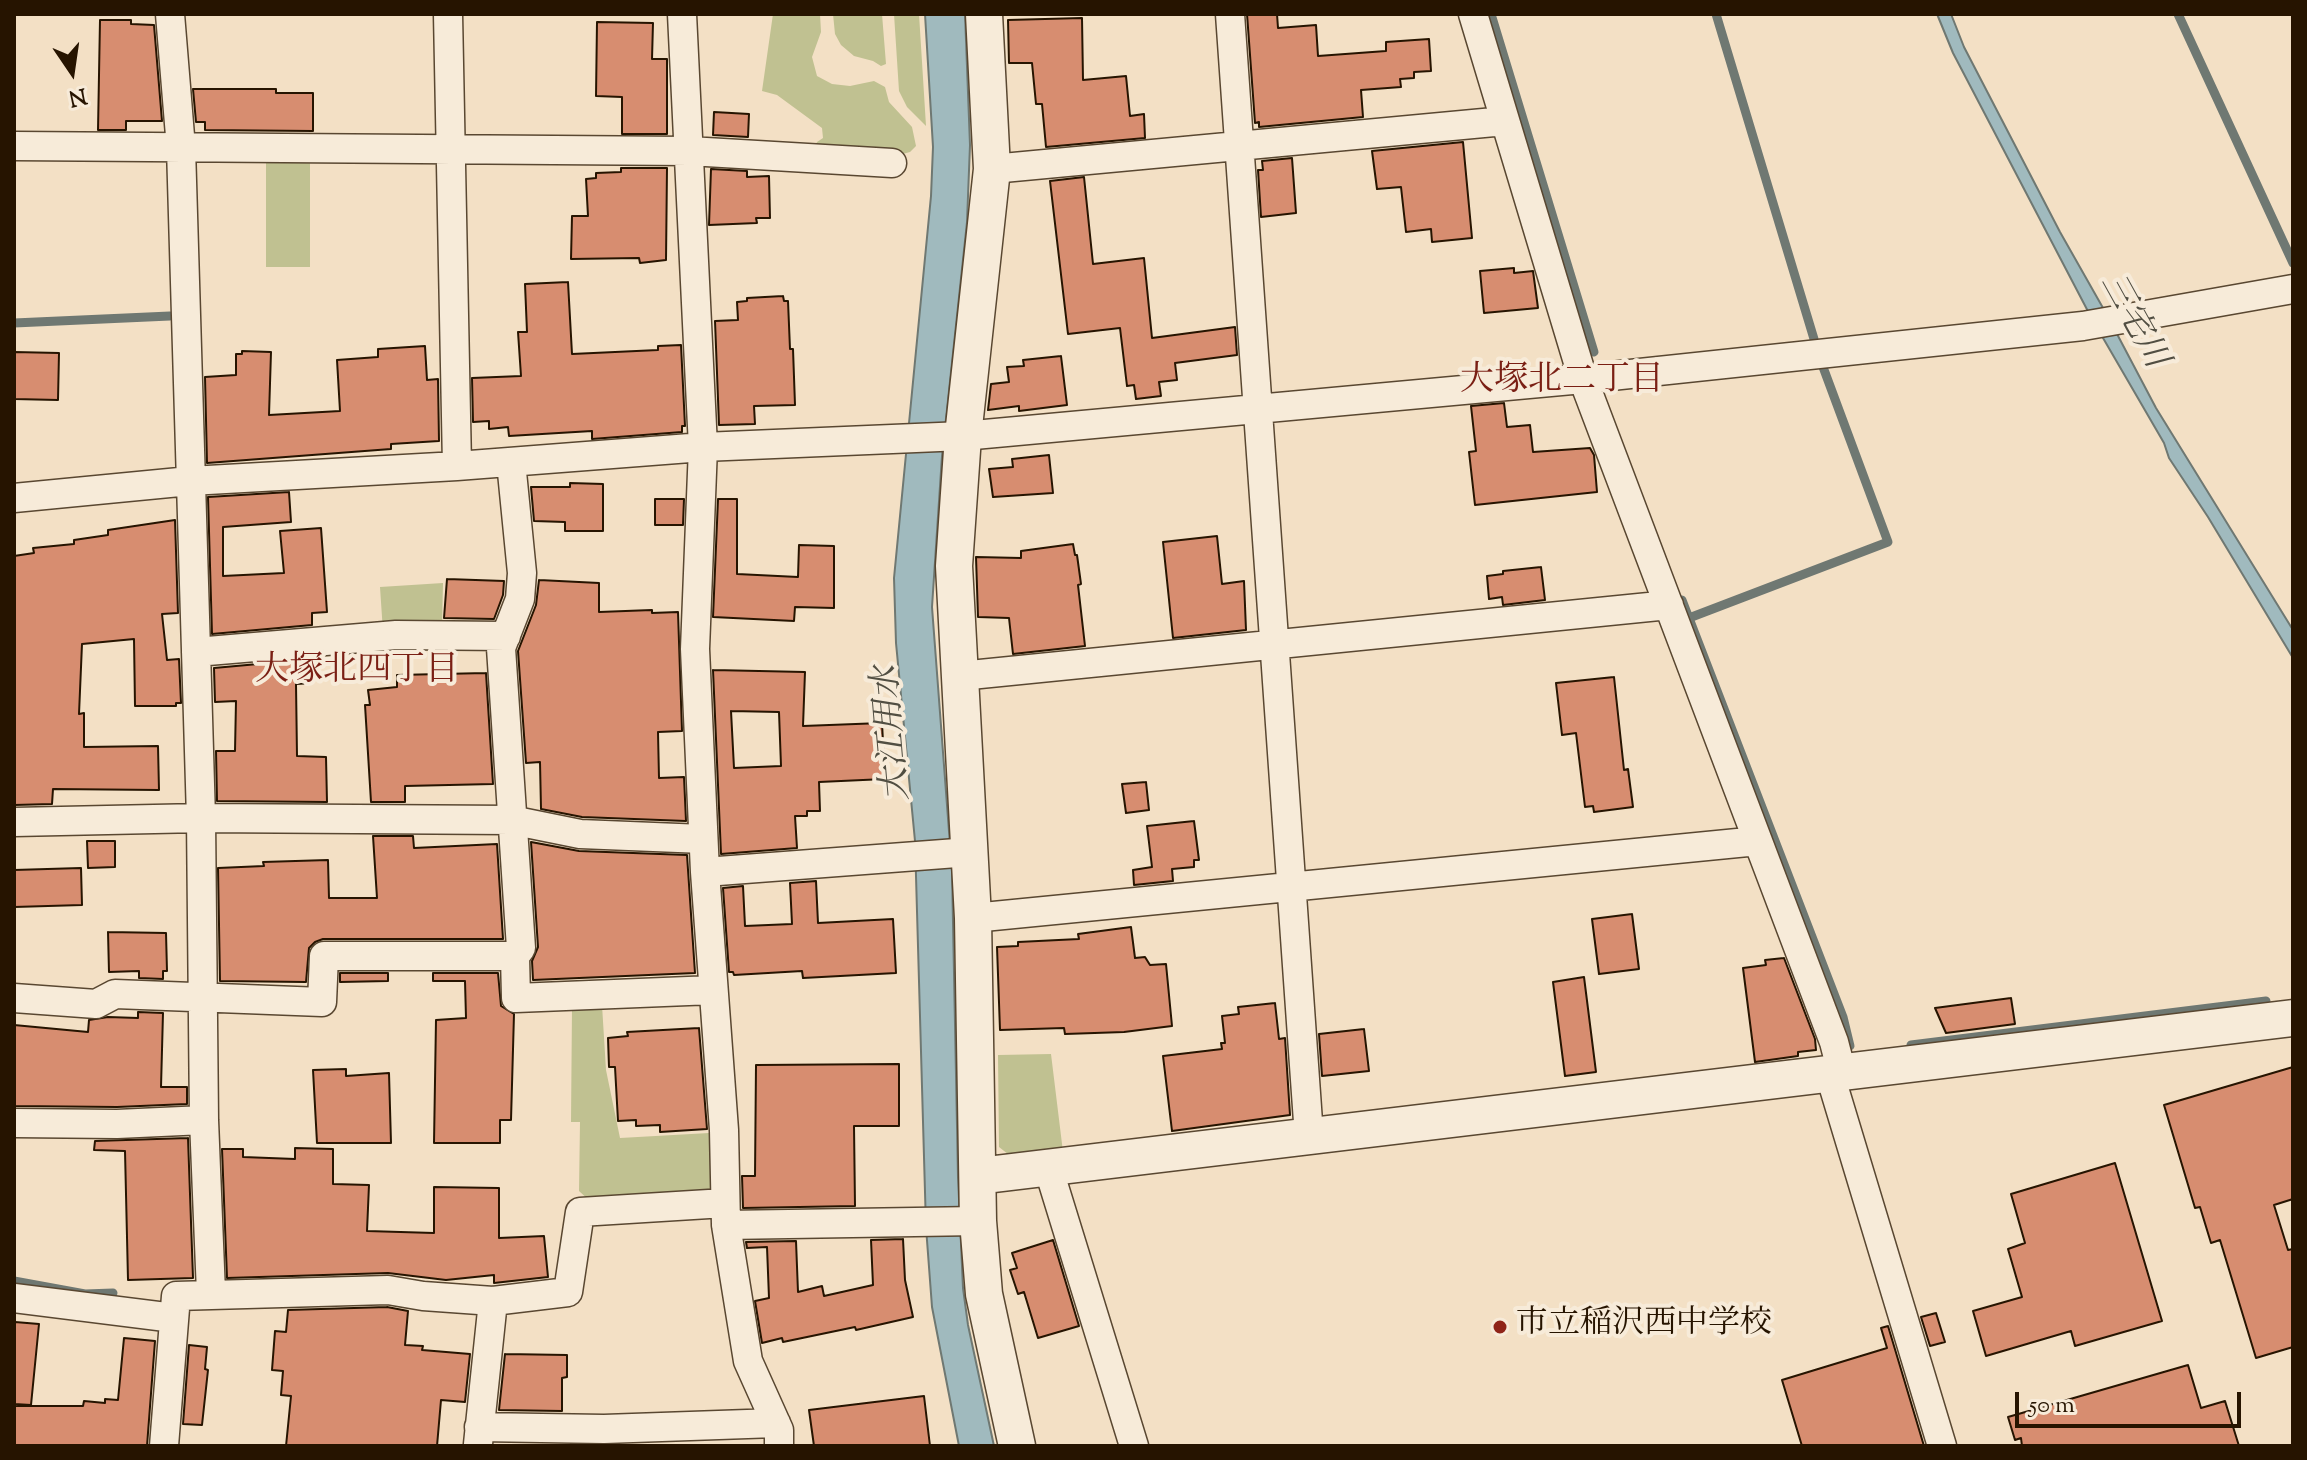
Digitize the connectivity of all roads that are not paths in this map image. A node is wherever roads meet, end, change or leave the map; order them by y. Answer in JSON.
{"nodes":[{"id":1,"x":170,"y":14,"type":"edge"},
{"id":2,"x":448,"y":14,"type":"edge"},
{"id":3,"x":682,"y":14,"type":"edge"},
{"id":4,"x":984,"y":14,"type":"edge"},
{"id":5,"x":1230,"y":14,"type":"edge"},
{"id":6,"x":1473,"y":14,"type":"edge"},
{"id":7,"x":1505,"y":121,"type":"junction"},
{"id":8,"x":14,"y":146,"type":"edge"},
{"id":9,"x":1240,"y":146,"type":"junction"},
{"id":10,"x":181,"y":148,"type":"junction"},
{"id":11,"x":451,"y":151,"type":"junction"},
{"id":12,"x":689,"y":151,"type":"junction"},
{"id":13,"x":892,"y":163,"type":"dead end"},
{"id":14,"x":992,"y":169,"type":"junction"},
{"id":15,"x":2293,"y":289,"type":"edge"},
{"id":16,"x":1583,"y":379,"type":"junction"},
{"id":17,"x":1258,"y":409,"type":"junction"},
{"id":18,"x":955,"y":436,"type":"junction"},
{"id":19,"x":703,"y":447,"type":"junction"},
{"id":20,"x":511,"y":462,"type":"junction"},
{"id":21,"x":457,"y":466,"type":"junction"},
{"id":22,"x":190,"y":481,"type":"junction"},
{"id":23,"x":14,"y":498,"type":"edge"},
{"id":24,"x":1669,"y":605,"type":"junction"},
{"id":25,"x":506,"y":636,"type":"junction"},
{"id":26,"x":1275,"y":645,"type":"junction"},
{"id":27,"x":196,"y":652,"type":"junction"},
{"id":28,"x":960,"y":676,"type":"junction"},
{"id":29,"x":201,"y":818,"type":"junction"},
{"id":30,"x":511,"y":820,"type":"junction"},
{"id":31,"x":14,"y":822,"type":"edge"},
{"id":32,"x":703,"y":839,"type":"junction"},
{"id":33,"x":1758,"y":841,"type":"junction"},
{"id":34,"x":963,"y":853,"type":"junction"},
{"id":35,"x":705,"y":872,"type":"junction"},
{"id":36,"x":1292,"y":887,"type":"junction"},
{"id":37,"x":973,"y":918,"type":"junction"},
{"id":38,"x":515,"y":956,"type":"junction"},
{"id":39,"x":713,"y":990,"type":"junction"},
{"id":40,"x":203,"y":997,"type":"junction"},
{"id":41,"x":14,"y":998,"type":"edge"},
{"id":42,"x":2293,"y":1018,"type":"edge"},
{"id":43,"x":1836,"y":1074,"type":"junction"},
{"id":44,"x":204,"y":1120,"type":"junction"},
{"id":45,"x":15,"y":1130,"type":"edge"},
{"id":46,"x":1309,"y":1136,"type":"junction"},
{"id":47,"x":1048,"y":1167,"type":"junction"},
{"id":48,"x":978,"y":1176,"type":"junction"},
{"id":49,"x":726,"y":1214,"type":"junction"},
{"id":50,"x":971,"y":1221,"type":"junction"},
{"id":51,"x":211,"y":1293,"type":"junction"},
{"id":52,"x":14,"y":1298,"type":"edge"},
{"id":53,"x":493,"y":1301,"type":"junction"},
{"id":54,"x":174,"y":1318,"type":"junction"},
{"id":55,"x":778,"y":1434,"type":"edge"},
{"id":56,"x":478,"y":1437,"type":"edge"},
{"id":57,"x":164,"y":1446,"type":"edge"},
{"id":58,"x":1017,"y":1446,"type":"edge"},
{"id":59,"x":1134,"y":1446,"type":"edge"},
{"id":60,"x":1942,"y":1446,"type":"edge"}],
"edges":[{"from":1,"to":10,"type":"street"},
{"from":2,"to":11,"type":"street"},
{"from":3,"to":12,"type":"street"},
{"from":4,"to":14,"type":"street"},
{"from":5,"to":9,"type":"street"},
{"from":6,"to":7,"type":"street"},
{"from":7,"to":9,"type":"street"},
{"from":7,"to":16,"type":"street"},
{"from":8,"to":10,"type":"street"},
{"from":9,"to":14,"type":"street"},
{"from":9,"to":17,"type":"street"},
{"from":10,"to":11,"type":"street"},
{"from":10,"to":22,"type":"street"},
{"from":11,"to":12,"type":"street"},
{"from":11,"to":21,"type":"street"},
{"from":12,"to":13,"type":"street"},
{"from":12,"to":19,"type":"street"},
{"from":14,"to":18,"type":"street"},
{"from":15,"to":16,"type":"street"},
{"from":16,"to":17,"type":"street"},
{"from":16,"to":24,"type":"street"},
{"from":17,"to":18,"type":"street"},
{"from":17,"to":26,"type":"street"},
{"from":18,"to":19,"type":"street"},
{"from":18,"to":28,"type":"street"},
{"from":19,"to":20,"type":"street"},
{"from":19,"to":32,"type":"street"},
{"from":20,"to":21,"type":"street"},
{"from":20,"to":25,"type":"street"},
{"from":21,"to":22,"type":"street"},
{"from":22,"to":23,"type":"street"},
{"from":22,"to":27,"type":"street"},
{"from":24,"to":26,"type":"street"},
{"from":24,"to":33,"type":"street"},
{"from":25,"to":27,"type":"street"},
{"from":25,"to":30,"type":"street"},
{"from":26,"to":28,"type":"street"},
{"from":26,"to":36,"type":"street"},
{"from":27,"to":29,"type":"street"},
{"from":28,"to":34,"type":"street"},
{"from":29,"to":30,"type":"street"},
{"from":29,"to":31,"type":"street"},
{"from":29,"to":40,"type":"street"},
{"from":30,"to":32,"type":"street"},
{"from":30,"to":38,"type":"street"},
{"from":32,"to":35,"type":"street"},
{"from":33,"to":36,"type":"street"},
{"from":33,"to":43,"type":"street"},
{"from":34,"to":35,"type":"street"},
{"from":34,"to":37,"type":"street"},
{"from":35,"to":39,"type":"street"},
{"from":36,"to":37,"type":"street"},
{"from":36,"to":46,"type":"street"},
{"from":37,"to":48,"type":"street"},
{"from":38,"to":39,"type":"street"},
{"from":38,"to":40,"type":"street"},
{"from":39,"to":49,"type":"street"},
{"from":40,"to":41,"type":"street"},
{"from":40,"to":44,"type":"street"},
{"from":42,"to":43,"type":"street"},
{"from":43,"to":46,"type":"street"},
{"from":43,"to":60,"type":"street"},
{"from":44,"to":45,"type":"street"},
{"from":44,"to":51,"type":"street"},
{"from":46,"to":47,"type":"street"},
{"from":47,"to":48,"type":"street"},
{"from":47,"to":59,"type":"street"},
{"from":48,"to":50,"type":"street"},
{"from":49,"to":50,"type":"street"},
{"from":49,"to":53,"type":"street"},
{"from":49,"to":55,"type":"street"},
{"from":50,"to":58,"type":"street"},
{"from":51,"to":53,"type":"street"},
{"from":51,"to":54,"type":"street"},
{"from":52,"to":54,"type":"street"},
{"from":53,"to":56,"type":"street"},
{"from":54,"to":57,"type":"street"},
{"from":55,"to":56,"type":"street"}]}
